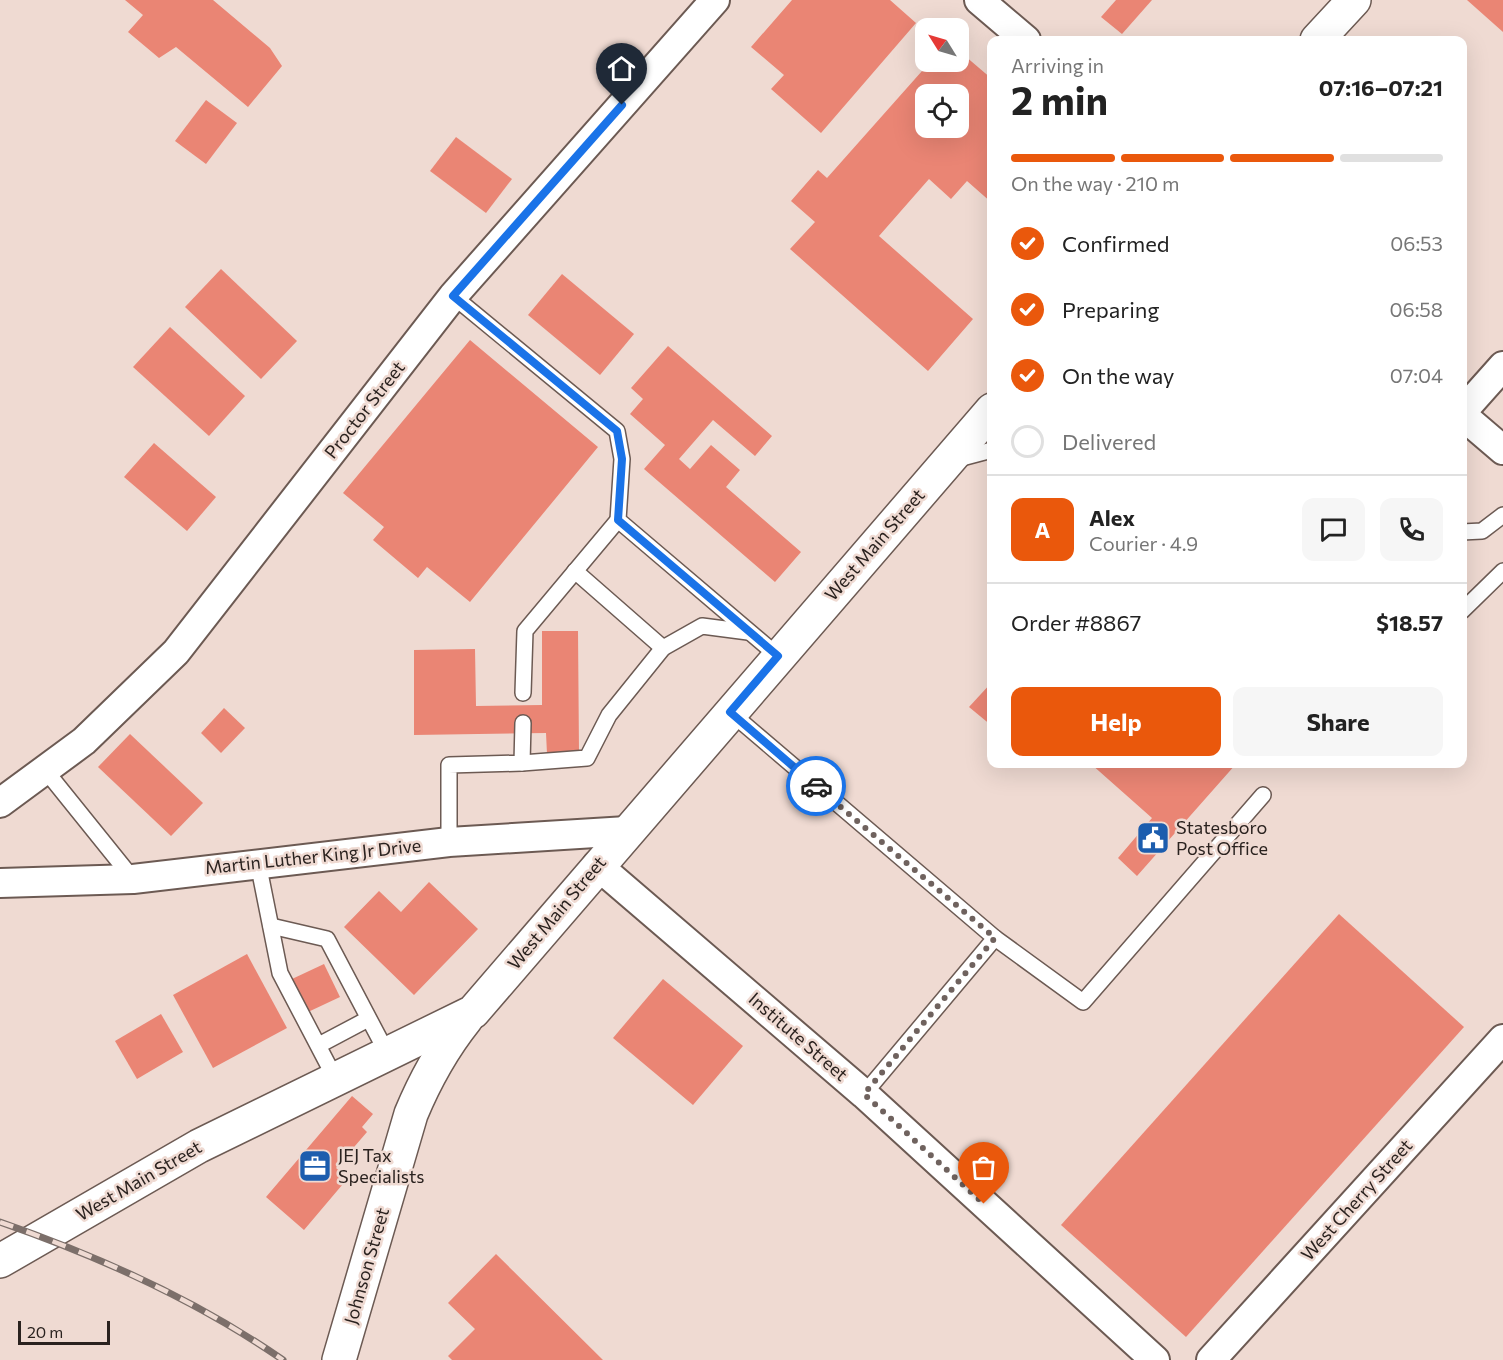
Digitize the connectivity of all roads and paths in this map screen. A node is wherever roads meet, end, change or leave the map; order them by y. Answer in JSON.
{"nodes":[{"id":1,"x":715,"y":0,"type":"edge"},
{"id":2,"x":980,"y":0,"type":"edge"},
{"id":3,"x":1354,"y":0,"type":"edge"},
{"id":4,"x":1021,"y":36,"type":"edge"},
{"id":5,"x":1321,"y":36,"type":"edge"},
{"id":6,"x":453,"y":296,"type":"junction"},
{"id":7,"x":1503,"y":366,"type":"edge"},
{"id":8,"x":1467,"y":407,"type":"edge"},
{"id":9,"x":987,"y":416,"type":"edge"},
{"id":10,"x":1467,"y":418,"type":"edge"},
{"id":11,"x":1503,"y":450,"type":"edge"},
{"id":12,"x":987,"y":451,"type":"edge"},
{"id":13,"x":946,"y":462,"type":"junction"},
{"id":14,"x":1503,"y":516,"type":"edge"},
{"id":15,"x":618,"y":520,"type":"junction"},
{"id":16,"x":1467,"y":532,"type":"edge"},
{"id":17,"x":575,"y":571,"type":"junction"},
{"id":18,"x":1503,"y":571,"type":"edge"},
{"id":19,"x":1467,"y":606,"type":"edge"},
{"id":20,"x":748,"y":632,"type":"junction"},
{"id":21,"x":663,"y":648,"type":"junction"},
{"id":22,"x":778,"y":656,"type":"junction"},
{"id":23,"x":523,"y":693,"type":"dead end"},
{"id":24,"x":730,"y":712,"type":"junction"},
{"id":25,"x":523,"y":723,"type":"dead end"},
{"id":26,"x":522,"y":762,"type":"junction"},
{"id":27,"x":46,"y":771,"type":"junction"},
{"id":28,"x":1263,"y":795,"type":"dead end"},
{"id":29,"x":0,"y":803,"type":"edge"},
{"id":30,"x":627,"y":831,"type":"junction"},
{"id":31,"x":449,"y":842,"type":"junction"},
{"id":32,"x":258,"y":863,"type":"junction"},
{"id":33,"x":597,"y":865,"type":"junction"},
{"id":34,"x":133,"y":879,"type":"junction"},
{"id":35,"x":0,"y":883,"type":"edge"},
{"id":36,"x":271,"y":926,"type":"junction"},
{"id":37,"x":995,"y":938,"type":"junction"},
{"id":38,"x":472,"y":1012,"type":"junction"},
{"id":39,"x":368,"y":1019,"type":"junction"},
{"id":40,"x":1503,"y":1039,"type":"edge"},
{"id":41,"x":319,"y":1045,"type":"junction"},
{"id":42,"x":387,"y":1053,"type":"junction"},
{"id":43,"x":335,"y":1078,"type":"junction"},
{"id":44,"x":864,"y":1094,"type":"junction"},
{"id":45,"x":0,"y":1261,"type":"edge"},
{"id":46,"x":339,"y":1360,"type":"edge"},
{"id":47,"x":1155,"y":1360,"type":"edge"},
{"id":48,"x":1211,"y":1360,"type":"edge"}],
"edges":[{"from":1,"to":6,"type":"street","name":"Proctor Street"},
{"from":2,"to":4,"type":"street"},
{"from":3,"to":5,"type":"street"},
{"from":6,"to":15,"type":"lane"},
{"from":6,"to":27,"type":"street","name":"Proctor Street"},
{"from":7,"to":8,"type":"street"},
{"from":9,"to":13,"type":"street","name":"West Main Street"},
{"from":10,"to":11,"type":"street"},
{"from":12,"to":13,"type":"lane"},
{"from":13,"to":22,"type":"street","name":"West Main Street"},
{"from":14,"to":16,"type":"lane"},
{"from":15,"to":17,"type":"lane"},
{"from":15,"to":20,"type":"lane"},
{"from":17,"to":21,"type":"lane"},
{"from":17,"to":23,"type":"lane"},
{"from":18,"to":19,"type":"lane"},
{"from":20,"to":21,"type":"lane"},
{"from":20,"to":22,"type":"lane"},
{"from":21,"to":26,"type":"lane"},
{"from":22,"to":24,"type":"street","name":"West Main Street"},
{"from":24,"to":30,"type":"street","name":"West Main Street"},
{"from":24,"to":37,"type":"lane"},
{"from":25,"to":26,"type":"lane"},
{"from":26,"to":31,"type":"lane"},
{"from":27,"to":29,"type":"street","name":"Proctor Street"},
{"from":27,"to":34,"type":"lane"},
{"from":28,"to":37,"type":"lane"},
{"from":30,"to":31,"type":"street","name":"Martin Luther King Jr Drive"},
{"from":30,"to":33,"type":"street","name":"West Main Street"},
{"from":31,"to":32,"type":"street","name":"Martin Luther King Jr Drive"},
{"from":32,"to":34,"type":"street","name":"Martin Luther King Jr Drive"},
{"from":32,"to":36,"type":"lane"},
{"from":33,"to":38,"type":"street","name":"West Main Street"},
{"from":33,"to":44,"type":"street","name":"Institute Street"},
{"from":34,"to":35,"type":"street","name":"Martin Luther King Jr Drive"},
{"from":36,"to":39,"type":"lane"},
{"from":36,"to":41,"type":"lane"},
{"from":37,"to":44,"type":"lane"},
{"from":38,"to":42,"type":"street","name":"West Main Street"},
{"from":38,"to":46,"type":"street","name":"Johnson Street"},
{"from":39,"to":41,"type":"lane"},
{"from":39,"to":42,"type":"lane"},
{"from":40,"to":48,"type":"street","name":"West Cherry Street"},
{"from":41,"to":43,"type":"lane"},
{"from":42,"to":43,"type":"street","name":"West Main Street"},
{"from":43,"to":45,"type":"street","name":"West Main Street"},
{"from":44,"to":47,"type":"street","name":"Institute Street"}]}
